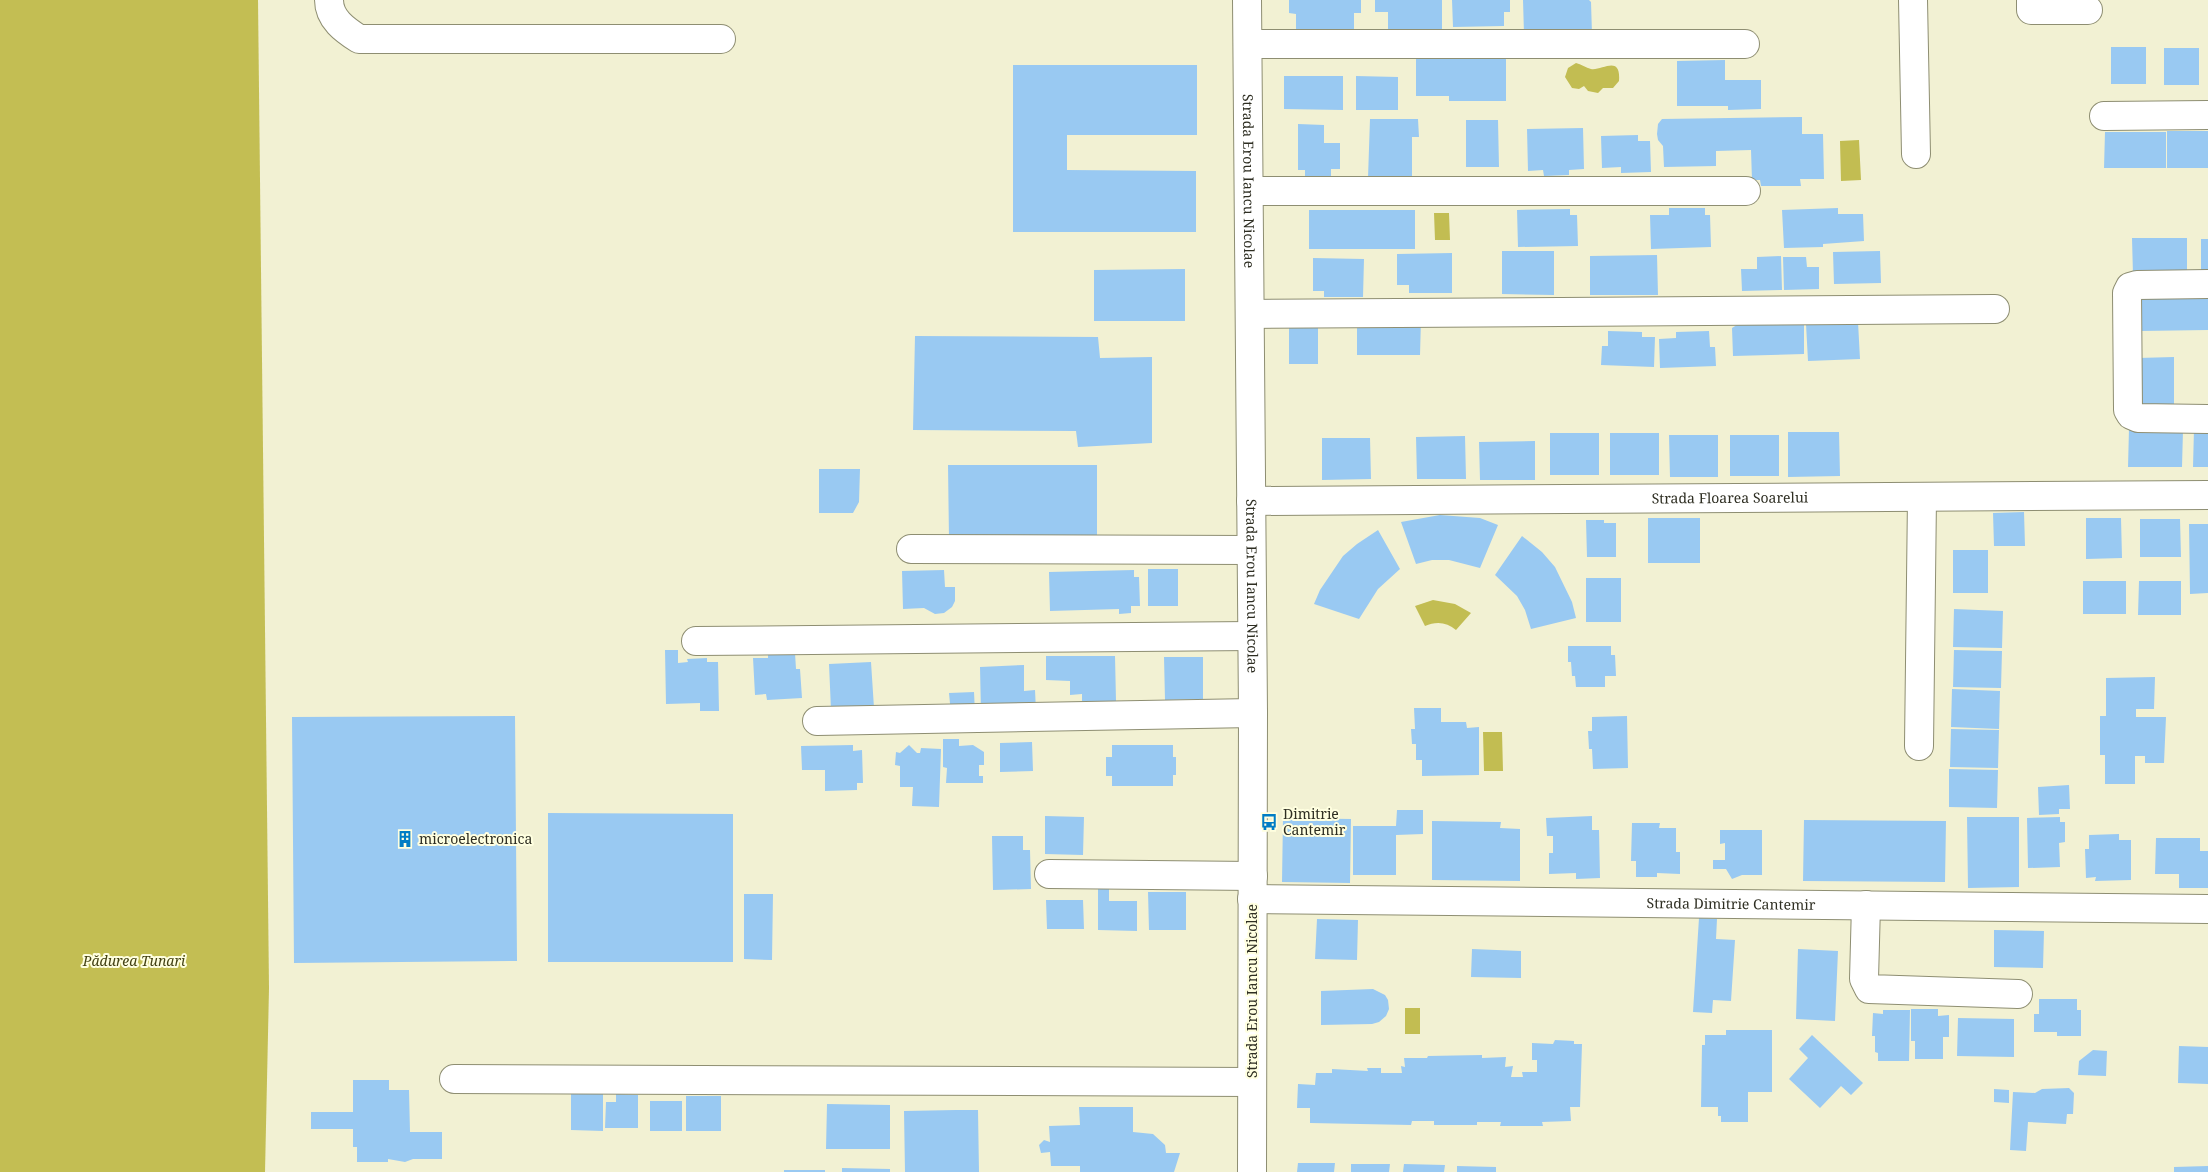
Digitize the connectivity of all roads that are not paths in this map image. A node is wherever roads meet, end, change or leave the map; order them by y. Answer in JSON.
{"nodes":[{"id":1,"x":329,"y":0,"type":"edge"},
{"id":2,"x":1247,"y":0,"type":"edge"},
{"id":3,"x":1913,"y":0,"type":"edge"},
{"id":4,"x":2031,"y":0,"type":"edge"},
{"id":5,"x":2088,"y":10,"type":"dead end"},
{"id":6,"x":721,"y":39,"type":"dead end"},
{"id":7,"x":1248,"y":44,"type":"junction"},
{"id":8,"x":1744,"y":44,"type":"dead end"},
{"id":9,"x":2208,"y":115,"type":"edge"},
{"id":10,"x":2104,"y":116,"type":"dead end"},
{"id":11,"x":1916,"y":154,"type":"dead end"},
{"id":12,"x":1248,"y":191,"type":"junction"},
{"id":13,"x":1746,"y":191,"type":"dead end"},
{"id":14,"x":2208,"y":284,"type":"edge"},
{"id":15,"x":1995,"y":309,"type":"dead end"},
{"id":16,"x":1250,"y":314,"type":"junction"},
{"id":17,"x":2208,"y":419,"type":"edge"},
{"id":18,"x":2208,"y":495,"type":"edge"},
{"id":19,"x":1922,"y":497,"type":"junction"},
{"id":20,"x":1251,"y":501,"type":"junction"},
{"id":21,"x":911,"y":549,"type":"dead end"},
{"id":22,"x":1251,"y":550,"type":"junction"},
{"id":23,"x":1252,"y":636,"type":"junction"},
{"id":24,"x":696,"y":641,"type":"dead end"},
{"id":25,"x":1253,"y":713,"type":"junction"},
{"id":26,"x":817,"y":721,"type":"dead end"},
{"id":27,"x":1919,"y":746,"type":"dead end"},
{"id":28,"x":1049,"y":874,"type":"dead end"},
{"id":29,"x":1253,"y":887,"type":"junction"},
{"id":30,"x":1866,"y":905,"type":"junction"},
{"id":31,"x":2208,"y":909,"type":"edge"},
{"id":32,"x":2018,"y":994,"type":"dead end"},
{"id":33,"x":454,"y":1079,"type":"dead end"},
{"id":34,"x":1252,"y":1082,"type":"junction"},
{"id":35,"x":1252,"y":1172,"type":"edge"}],
"edges":[{"from":1,"to":6,"type":"street"},
{"from":2,"to":7,"type":"street","name":"Strada Erou Iancu Nicolae"},
{"from":3,"to":11,"type":"street"},
{"from":4,"to":5,"type":"street"},
{"from":7,"to":8,"type":"street"},
{"from":7,"to":12,"type":"street","name":"Strada Erou Iancu Nicolae"},
{"from":9,"to":10,"type":"street"},
{"from":12,"to":13,"type":"street"},
{"from":12,"to":16,"type":"street","name":"Strada Erou Iancu Nicolae"},
{"from":14,"to":17,"type":"street"},
{"from":15,"to":16,"type":"street"},
{"from":16,"to":20,"type":"street","name":"Strada Erou Iancu Nicolae"},
{"from":18,"to":19,"type":"street","name":"Strada Floarea Soarelui"},
{"from":19,"to":20,"type":"street","name":"Strada Floarea Soarelui"},
{"from":19,"to":27,"type":"street"},
{"from":20,"to":22,"type":"street","name":"Strada Erou Iancu Nicolae"},
{"from":21,"to":22,"type":"street"},
{"from":22,"to":23,"type":"street","name":"Strada Erou Iancu Nicolae"},
{"from":23,"to":24,"type":"street"},
{"from":23,"to":25,"type":"street","name":"Strada Erou Iancu Nicolae"},
{"from":25,"to":26,"type":"street"},
{"from":25,"to":29,"type":"street","name":"Strada Erou Iancu Nicolae"},
{"from":28,"to":29,"type":"street","name":"Strada Dimitrie Cantemir"},
{"from":29,"to":30,"type":"street","name":"Strada Dimitrie Cantemir"},
{"from":29,"to":34,"type":"street","name":"Strada Erou Iancu Nicolae"},
{"from":30,"to":31,"type":"street","name":"Strada Dimitrie Cantemir"},
{"from":30,"to":32,"type":"street"},
{"from":33,"to":34,"type":"street"},
{"from":34,"to":35,"type":"street","name":"Strada Erou Iancu Nicolae"}]}
